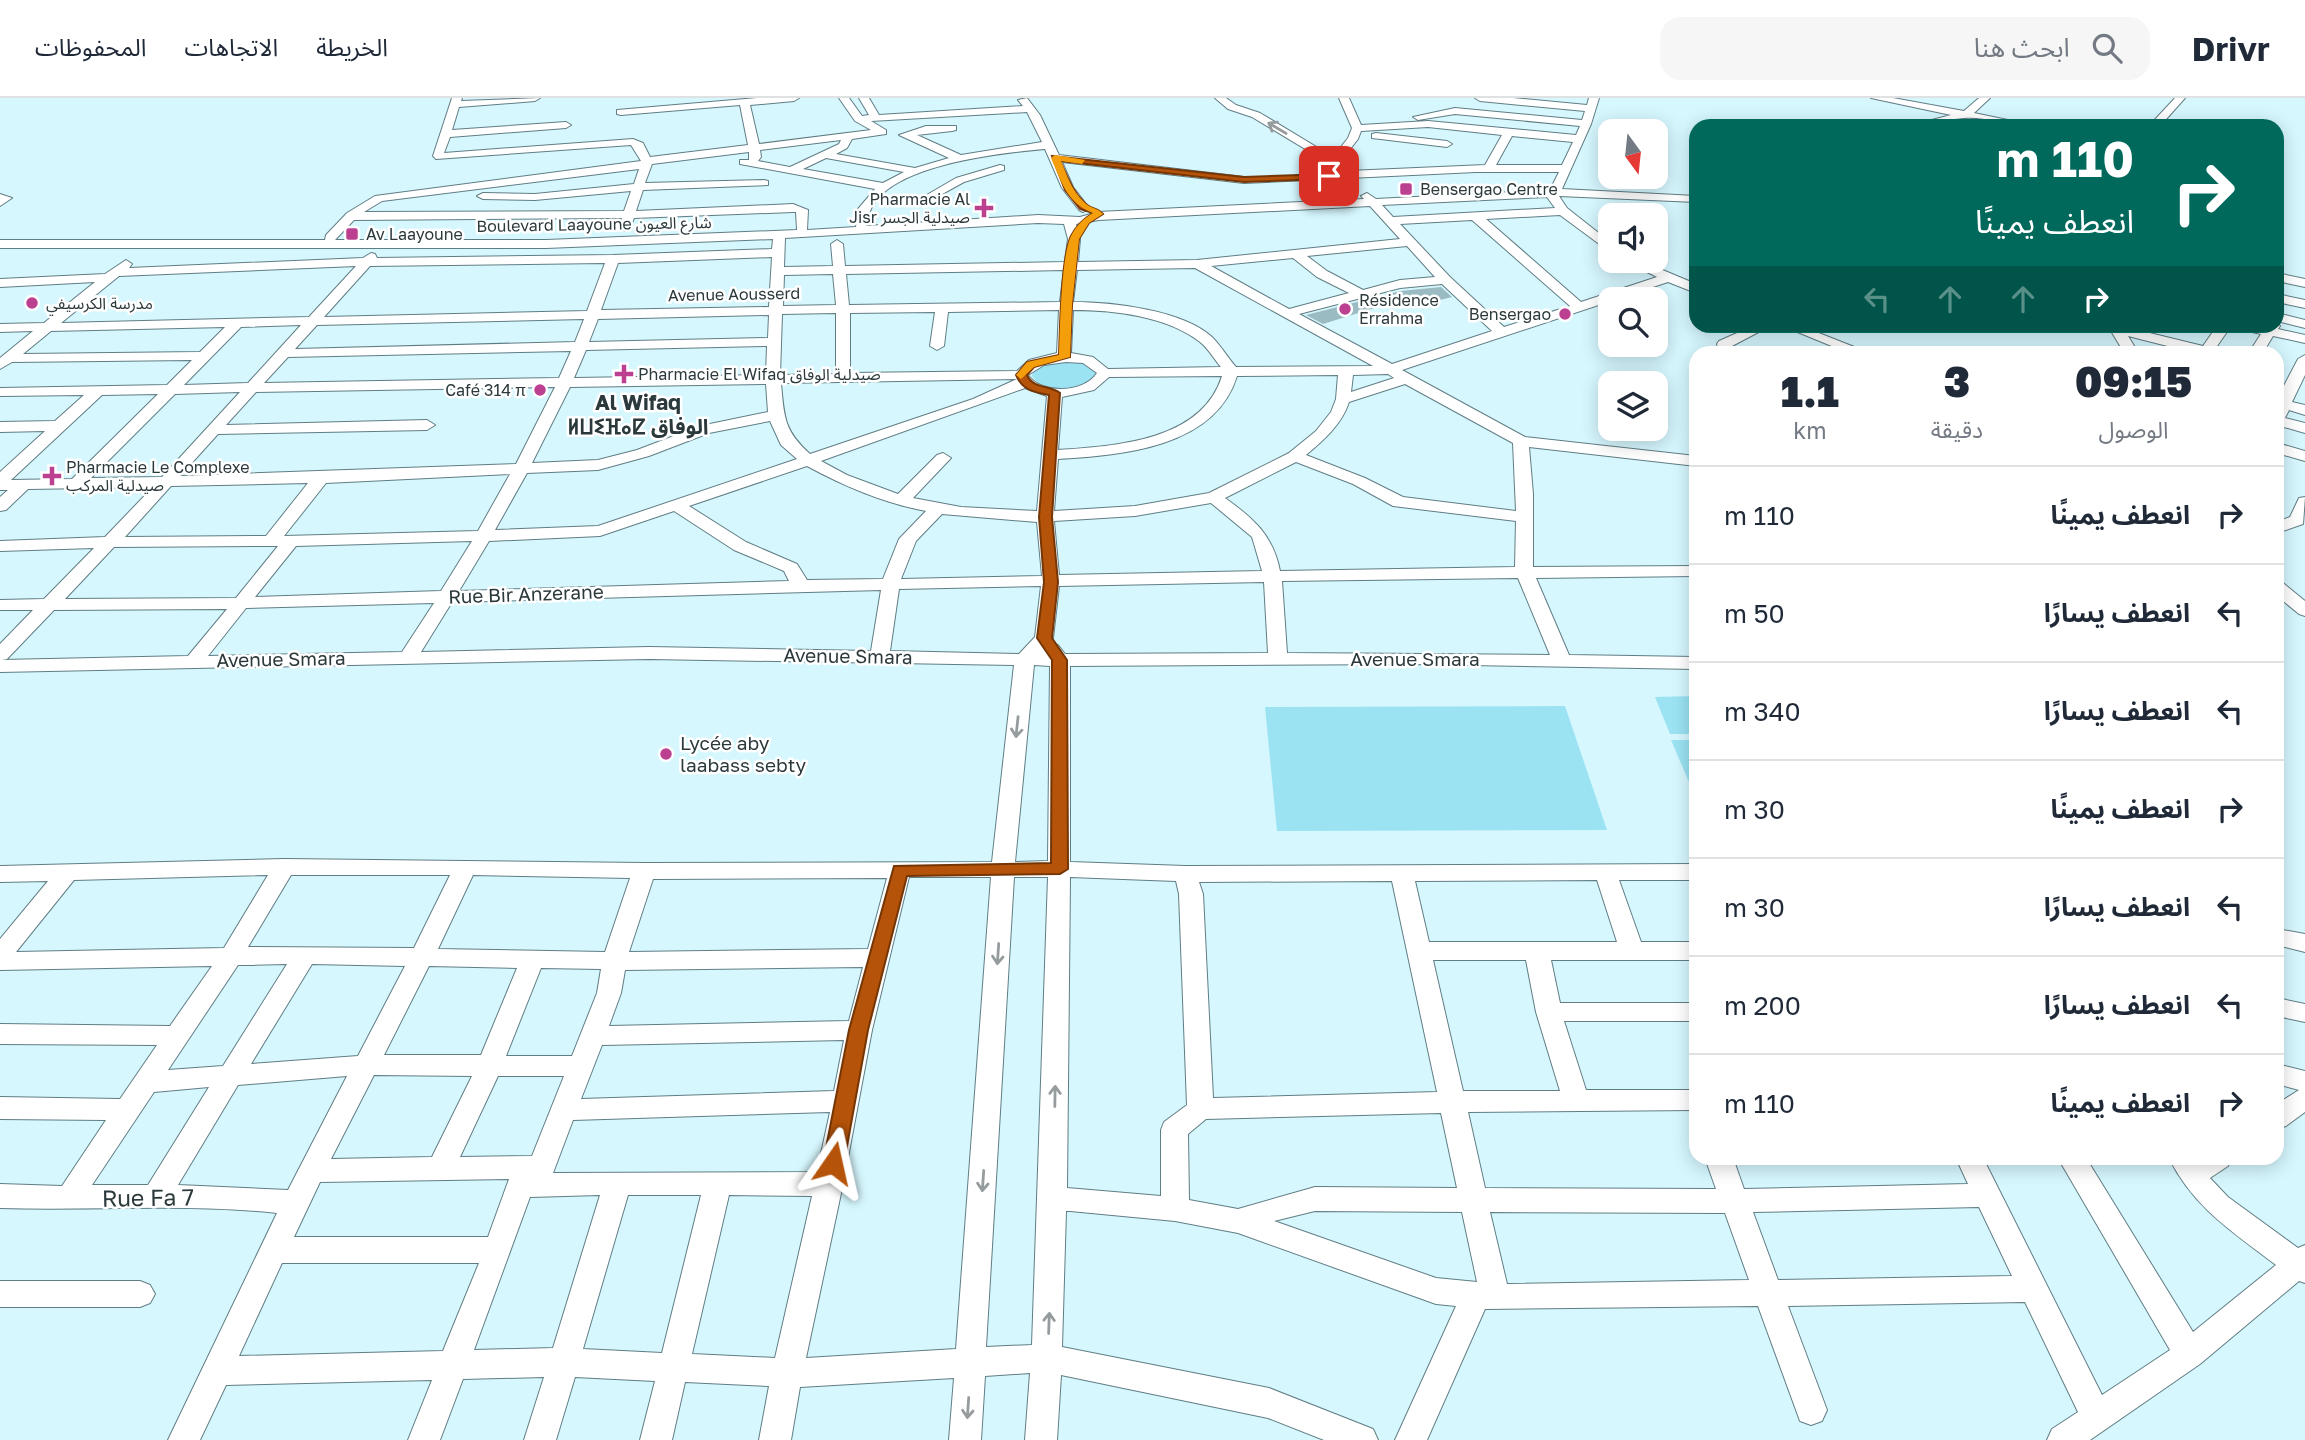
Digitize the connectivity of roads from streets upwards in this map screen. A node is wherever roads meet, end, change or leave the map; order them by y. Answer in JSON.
{"nodes":[{"id":1,"x":535,"y":98,"type":"edge"},
{"id":2,"x":622,"y":98,"type":"edge"},
{"id":3,"x":794,"y":98,"type":"edge"},
{"id":4,"x":844,"y":98,"type":"edge"},
{"id":5,"x":864,"y":98,"type":"edge"},
{"id":6,"x":1021,"y":98,"type":"edge"},
{"id":7,"x":1220,"y":98,"type":"edge"},
{"id":8,"x":1345,"y":98,"type":"edge"},
{"id":9,"x":1474,"y":98,"type":"edge"},
{"id":10,"x":1480,"y":98,"type":"edge"},
{"id":11,"x":1877,"y":98,"type":"edge"},
{"id":12,"x":2180,"y":98,"type":"edge"},
{"id":13,"x":457,"y":101,"type":"edge"},
{"id":14,"x":1977,"y":101,"type":"edge"},
{"id":15,"x":699,"y":102,"type":"edge"},
{"id":16,"x":744,"y":102,"type":"junction"},
{"id":17,"x":1586,"y":103,"type":"edge"},
{"id":18,"x":1031,"y":109,"type":"junction"},
{"id":19,"x":1466,"y":111,"type":"junction"},
{"id":20,"x":1966,"y":114,"type":"junction"},
{"id":21,"x":876,"y":118,"type":"junction"},
{"id":22,"x":859,"y":119,"type":"junction"},
{"id":23,"x":1944,"y":119,"type":"edge"},
{"id":24,"x":1993,"y":119,"type":"edge"},
{"id":25,"x":2160,"y":119,"type":"edge"},
{"id":26,"x":1038,"y":122,"type":"junction"},
{"id":27,"x":1024,"y":123,"type":"dead end"},
{"id":28,"x":1586,"y":124,"type":"junction"},
{"id":29,"x":566,"y":125,"type":"dead end"},
{"id":30,"x":1388,"y":125,"type":"junction"},
{"id":31,"x":621,"y":127,"type":"junction"},
{"id":32,"x":968,"y":127,"type":"dead end"},
{"id":33,"x":1456,"y":127,"type":"junction"},
{"id":34,"x":1356,"y":131,"type":"junction"},
{"id":35,"x":882,"y":132,"type":"junction"},
{"id":36,"x":1509,"y":132,"type":"junction"},
{"id":37,"x":445,"y":134,"type":"junction"},
{"id":38,"x":904,"y":135,"type":"junction"},
{"id":39,"x":844,"y":137,"type":"junction"},
{"id":40,"x":1579,"y":139,"type":"junction"},
{"id":41,"x":1447,"y":144,"type":"junction"},
{"id":42,"x":1049,"y":145,"type":"junction"},
{"id":43,"x":755,"y":148,"type":"junction"},
{"id":44,"x":825,"y":155,"type":"junction"},
{"id":45,"x":691,"y":156,"type":"junction"},
{"id":46,"x":958,"y":158,"type":"junction"},
{"id":47,"x":1055,"y":158,"type":"junction"},
{"id":48,"x":1334,"y":162,"type":"junction"},
{"id":49,"x":647,"y":163,"type":"junction"},
{"id":50,"x":713,"y":165,"type":"dead end"},
{"id":51,"x":1000,"y":168,"type":"dead end"},
{"id":52,"x":1488,"y":169,"type":"junction"},
{"id":53,"x":1565,"y":169,"type":"junction"},
{"id":54,"x":791,"y":170,"type":"junction"},
{"id":55,"x":919,"y":170,"type":"junction"},
{"id":56,"x":1430,"y":170,"type":"junction"},
{"id":57,"x":1345,"y":174,"type":"junction"},
{"id":58,"x":545,"y":176,"type":"junction"},
{"id":59,"x":960,"y":180,"type":"junction"},
{"id":60,"x":764,"y":183,"type":"junction"},
{"id":61,"x":639,"y":187,"type":"junction"},
{"id":62,"x":884,"y":187,"type":"junction"},
{"id":63,"x":1558,"y":189,"type":"junction"},
{"id":64,"x":439,"y":190,"type":"junction"},
{"id":65,"x":931,"y":196,"type":"dead end"},
{"id":66,"x":0,"y":197,"type":"edge"},
{"id":67,"x":536,"y":197,"type":"junction"},
{"id":68,"x":1689,"y":197,"type":"edge"},
{"id":69,"x":1369,"y":199,"type":"junction"},
{"id":70,"x":0,"y":203,"type":"edge"},
{"id":71,"x":755,"y":210,"type":"junction"},
{"id":72,"x":1563,"y":211,"type":"junction"},
{"id":73,"x":1078,"y":214,"type":"junction"},
{"id":74,"x":351,"y":216,"type":"junction"},
{"id":75,"x":630,"y":216,"type":"junction"},
{"id":76,"x":1475,"y":216,"type":"junction"},
{"id":77,"x":521,"y":218,"type":"junction"},
{"id":78,"x":1390,"y":221,"type":"junction"},
{"id":79,"x":861,"y":225,"type":"junction"},
{"id":80,"x":802,"y":228,"type":"junction"},
{"id":81,"x":779,"y":235,"type":"junction"},
{"id":82,"x":330,"y":238,"type":"junction"},
{"id":83,"x":1598,"y":238,"type":"edge"},
{"id":84,"x":0,"y":239,"type":"edge"},
{"id":85,"x":620,"y":239,"type":"junction"},
{"id":86,"x":154,"y":241,"type":"junction"},
{"id":87,"x":387,"y":241,"type":"junction"},
{"id":88,"x":1410,"y":242,"type":"junction"},
{"id":89,"x":0,"y":244,"type":"edge"},
{"id":90,"x":837,"y":244,"type":"dead end"},
{"id":91,"x":778,"y":253,"type":"junction"},
{"id":92,"x":1296,"y":254,"type":"junction"},
{"id":93,"x":613,"y":259,"type":"junction"},
{"id":94,"x":367,"y":262,"type":"junction"},
{"id":95,"x":1197,"y":264,"type":"junction"},
{"id":96,"x":1071,"y":265,"type":"junction"},
{"id":97,"x":839,"y":269,"type":"junction"},
{"id":98,"x":778,"y":271,"type":"junction"},
{"id":99,"x":1656,"y":273,"type":"edge"},
{"id":100,"x":111,"y":275,"type":"junction"},
{"id":101,"x":2284,"y":276,"type":"edge"},
{"id":102,"x":1666,"y":278,"type":"junction"},
{"id":103,"x":1445,"y":280,"type":"junction"},
{"id":104,"x":2305,"y":280,"type":"edge"},
{"id":105,"x":0,"y":283,"type":"edge"},
{"id":106,"x":1689,"y":286,"type":"edge"},
{"id":107,"x":1359,"y":293,"type":"junction"},
{"id":108,"x":2284,"y":299,"type":"edge"},
{"id":109,"x":2305,"y":304,"type":"edge"},
{"id":110,"x":1066,"y":305,"type":"junction"},
{"id":111,"x":1579,"y":307,"type":"junction"},
{"id":112,"x":942,"y":308,"type":"junction"},
{"id":113,"x":843,"y":309,"type":"junction"},
{"id":114,"x":776,"y":310,"type":"junction"},
{"id":115,"x":1288,"y":313,"type":"junction"},
{"id":116,"x":592,"y":315,"type":"junction"},
{"id":117,"x":313,"y":321,"type":"junction"},
{"id":118,"x":237,"y":323,"type":"junction"},
{"id":119,"x":2284,"y":323,"type":"edge"},
{"id":120,"x":2305,"y":324,"type":"edge"},
{"id":121,"x":47,"y":326,"type":"junction"},
{"id":122,"x":2284,"y":327,"type":"edge"},
{"id":123,"x":0,"y":328,"type":"edge"},
{"id":124,"x":1502,"y":332,"type":"junction"},
{"id":125,"x":1751,"y":333,"type":"edge"},
{"id":126,"x":1809,"y":333,"type":"edge"},
{"id":127,"x":2136,"y":333,"type":"edge"},
{"id":128,"x":2168,"y":333,"type":"edge"},
{"id":129,"x":450,"y":334,"type":"junction"},
{"id":130,"x":2305,"y":339,"type":"edge"},
{"id":131,"x":2163,"y":341,"type":"junction"},
{"id":132,"x":775,"y":342,"type":"junction"},
{"id":133,"x":578,"y":346,"type":"junction"},
{"id":134,"x":937,"y":346,"type":"dead end"},
{"id":135,"x":1730,"y":346,"type":"edge"},
{"id":136,"x":1844,"y":346,"type":"edge"},
{"id":137,"x":2185,"y":346,"type":"edge"},
{"id":138,"x":284,"y":353,"type":"junction"},
{"id":139,"x":204,"y":356,"type":"junction"},
{"id":140,"x":1064,"y":357,"type":"junction"},
{"id":141,"x":2305,"y":359,"type":"edge"},
{"id":142,"x":4,"y":362,"type":"edge"},
{"id":143,"x":1346,"y":370,"type":"junction"},
{"id":144,"x":1389,"y":370,"type":"junction"},
{"id":145,"x":1231,"y":371,"type":"junction"},
{"id":146,"x":2296,"y":372,"type":"edge"},
{"id":147,"x":1104,"y":373,"type":"junction"},
{"id":148,"x":843,"y":377,"type":"junction"},
{"id":149,"x":774,"y":379,"type":"junction"},
{"id":150,"x":1023,"y":379,"type":"junction"},
{"id":151,"x":1405,"y":379,"type":"junction"},
{"id":152,"x":565,"y":381,"type":"junction"},
{"id":153,"x":250,"y":388,"type":"junction"},
{"id":154,"x":173,"y":390,"type":"junction"},
{"id":155,"x":97,"y":391,"type":"junction"},
{"id":156,"x":0,"y":392,"type":"edge"},
{"id":157,"x":1055,"y":393,"type":"junction"},
{"id":158,"x":1343,"y":399,"type":"junction"},
{"id":159,"x":2284,"y":399,"type":"edge"},
{"id":160,"x":2305,"y":410,"type":"edge"},
{"id":161,"x":2284,"y":412,"type":"edge"},
{"id":162,"x":776,"y":415,"type":"junction"},
{"id":163,"x":2284,"y":416,"type":"edge"},
{"id":164,"x":427,"y":425,"type":"dead end"},
{"id":165,"x":58,"y":426,"type":"junction"},
{"id":166,"x":0,"y":428,"type":"edge"},
{"id":167,"x":2305,"y":428,"type":"edge"},
{"id":168,"x":211,"y":430,"type":"junction"},
{"id":169,"x":1521,"y":441,"type":"junction"},
{"id":170,"x":2284,"y":450,"type":"edge"},
{"id":171,"x":1050,"y":455,"type":"junction"},
{"id":172,"x":1295,"y":456,"type":"junction"},
{"id":173,"x":2305,"y":456,"type":"edge"},
{"id":174,"x":943,"y":458,"type":"dead end"},
{"id":175,"x":807,"y":460,"type":"junction"},
{"id":176,"x":1689,"y":460,"type":"edge"},
{"id":177,"x":521,"y":470,"type":"junction"},
{"id":178,"x":321,"y":478,"type":"junction"},
{"id":179,"x":168,"y":480,"type":"junction"},
{"id":180,"x":78,"y":482,"type":"junction"},
{"id":181,"x":0,"y":483,"type":"edge"},
{"id":182,"x":24,"y":484,"type":"junction"},
{"id":183,"x":1214,"y":497,"type":"junction"},
{"id":184,"x":901,"y":501,"type":"junction"},
{"id":185,"x":2305,"y":502,"type":"edge"},
{"id":186,"x":676,"y":505,"type":"junction"},
{"id":187,"x":0,"y":506,"type":"edge"},
{"id":188,"x":939,"y":507,"type":"junction"},
{"id":189,"x":2284,"y":516,"type":"edge"},
{"id":190,"x":1045,"y":517,"type":"junction"},
{"id":191,"x":1524,"y":517,"type":"junction"},
{"id":192,"x":2301,"y":522,"type":"edge"},
{"id":193,"x":2284,"y":526,"type":"edge"},
{"id":194,"x":481,"y":537,"type":"junction"},
{"id":195,"x":271,"y":541,"type":"junction"},
{"id":196,"x":291,"y":541,"type":"junction"},
{"id":197,"x":110,"y":542,"type":"junction"},
{"id":198,"x":0,"y":546,"type":"edge"},
{"id":199,"x":1524,"y":571,"type":"junction"},
{"id":200,"x":1689,"y":571,"type":"edge"},
{"id":201,"x":1272,"y":576,"type":"junction"},
{"id":202,"x":1051,"y":582,"type":"junction"},
{"id":203,"x":892,"y":585,"type":"junction"},
{"id":204,"x":801,"y":586,"type":"junction"},
{"id":205,"x":2284,"y":593,"type":"edge"},
{"id":206,"x":447,"y":597,"type":"junction"},
{"id":207,"x":51,"y":602,"type":"junction"},
{"id":208,"x":240,"y":603,"type":"junction"},
{"id":209,"x":0,"y":604,"type":"edge"},
{"id":210,"x":2305,"y":610,"type":"edge"},
{"id":211,"x":1044,"y":638,"type":"junction"},
{"id":212,"x":0,"y":655,"type":"edge"},
{"id":213,"x":409,"y":656,"type":"junction"},
{"id":214,"x":880,"y":656,"type":"junction"},
{"id":215,"x":1026,"y":659,"type":"junction"},
{"id":216,"x":1060,"y":660,"type":"junction"},
{"id":217,"x":1278,"y":660,"type":"junction"},
{"id":218,"x":1562,"y":660,"type":"junction"},
{"id":219,"x":194,"y":661,"type":"junction"},
{"id":220,"x":1689,"y":663,"type":"edge"},
{"id":221,"x":0,"y":666,"type":"edge"},
{"id":222,"x":284,"y":867,"type":"junction"},
{"id":223,"x":465,"y":867,"type":"junction"},
{"id":224,"x":1003,"y":869,"type":"junction"},
{"id":225,"x":1060,"y":869,"type":"junction"},
{"id":226,"x":900,"y":870,"type":"junction"},
{"id":227,"x":644,"y":871,"type":"junction"},
{"id":228,"x":68,"y":872,"type":"junction"},
{"id":229,"x":1402,"y":872,"type":"junction"},
{"id":230,"x":1605,"y":872,"type":"junction"},
{"id":231,"x":1689,"y":872,"type":"edge"},
{"id":232,"x":0,"y":874,"type":"edge"},
{"id":233,"x":1185,"y":874,"type":"junction"},
{"id":234,"x":2284,"y":938,"type":"edge"},
{"id":235,"x":2305,"y":943,"type":"edge"},
{"id":236,"x":1419,"y":951,"type":"junction"},
{"id":237,"x":1632,"y":951,"type":"junction"},
{"id":238,"x":1689,"y":951,"type":"edge"},
{"id":239,"x":1537,"y":952,"type":"junction"},
{"id":240,"x":0,"y":955,"type":"edge"},
{"id":241,"x":305,"y":955,"type":"junction"},
{"id":242,"x":231,"y":956,"type":"junction"},
{"id":243,"x":422,"y":957,"type":"junction"},
{"id":244,"x":877,"y":958,"type":"junction"},
{"id":245,"x":532,"y":960,"type":"junction"},
{"id":246,"x":0,"y":961,"type":"edge"},
{"id":247,"x":614,"y":961,"type":"junction"},
{"id":248,"x":2284,"y":1008,"type":"edge"},
{"id":249,"x":1549,"y":1012,"type":"junction"},
{"id":250,"x":1689,"y":1012,"type":"edge"},
{"id":251,"x":2305,"y":1013,"type":"edge"},
{"id":252,"x":859,"y":1030,"type":"junction"},
{"id":253,"x":0,"y":1034,"type":"edge"},
{"id":254,"x":179,"y":1036,"type":"junction"},
{"id":255,"x":591,"y":1036,"type":"junction"},
{"id":256,"x":365,"y":1065,"type":"junction"},
{"id":257,"x":489,"y":1066,"type":"junction"},
{"id":258,"x":580,"y":1066,"type":"junction"},
{"id":259,"x":2284,"y":1076,"type":"edge"},
{"id":260,"x":228,"y":1077,"type":"junction"},
{"id":261,"x":2305,"y":1081,"type":"edge"},
{"id":262,"x":148,"y":1082,"type":"junction"},
{"id":263,"x":2305,"y":1098,"type":"edge"},
{"id":264,"x":1689,"y":1100,"type":"edge"},
{"id":265,"x":845,"y":1101,"type":"junction"},
{"id":266,"x":1576,"y":1101,"type":"junction"},
{"id":267,"x":1454,"y":1102,"type":"junction"},
{"id":268,"x":0,"y":1108,"type":"edge"},
{"id":269,"x":1200,"y":1109,"type":"junction"},
{"id":270,"x":128,"y":1110,"type":"junction"},
{"id":271,"x":564,"y":1110,"type":"junction"},
{"id":272,"x":2284,"y":1113,"type":"edge"},
{"id":273,"x":1722,"y":1165,"type":"edge"},
{"id":274,"x":1973,"y":1165,"type":"edge"},
{"id":275,"x":2075,"y":1165,"type":"edge"},
{"id":276,"x":2188,"y":1167,"type":"edge"},
{"id":277,"x":441,"y":1168,"type":"junction"},
{"id":278,"x":311,"y":1171,"type":"junction"},
{"id":279,"x":531,"y":1177,"type":"junction"},
{"id":280,"x":618,"y":1183,"type":"junction"},
{"id":281,"x":718,"y":1183,"type":"junction"},
{"id":282,"x":829,"y":1184,"type":"junction"},
{"id":283,"x":1988,"y":1195,"type":"junction"},
{"id":284,"x":0,"y":1196,"type":"edge"},
{"id":285,"x":156,"y":1196,"type":"junction"},
{"id":286,"x":68,"y":1199,"type":"junction"},
{"id":287,"x":1053,"y":1200,"type":"junction"},
{"id":288,"x":1476,"y":1200,"type":"junction"},
{"id":289,"x":1735,"y":1201,"type":"junction"},
{"id":290,"x":296,"y":1203,"type":"junction"},
{"id":291,"x":1175,"y":1209,"type":"junction"},
{"id":292,"x":1238,"y":1221,"type":"junction"},
{"id":293,"x":274,"y":1250,"type":"junction"},
{"id":294,"x":498,"y":1250,"type":"junction"},
{"id":295,"x":2302,"y":1264,"type":"edge"},
{"id":296,"x":2035,"y":1289,"type":"junction"},
{"id":297,"x":1768,"y":1293,"type":"junction"},
{"id":298,"x":0,"y":1294,"type":"edge"},
{"id":299,"x":140,"y":1294,"type":"dead end"},
{"id":300,"x":1486,"y":1296,"type":"junction"},
{"id":301,"x":2189,"y":1353,"type":"junction"},
{"id":302,"x":1048,"y":1358,"type":"junction"},
{"id":303,"x":971,"y":1361,"type":"junction"},
{"id":304,"x":564,"y":1362,"type":"junction"},
{"id":305,"x":452,"y":1365,"type":"junction"},
{"id":306,"x":674,"y":1367,"type":"junction"},
{"id":307,"x":217,"y":1371,"type":"junction"},
{"id":308,"x":787,"y":1373,"type":"junction"},
{"id":309,"x":1811,"y":1410,"type":"dead end"},
{"id":310,"x":2096,"y":1416,"type":"junction"},
{"id":311,"x":184,"y":1440,"type":"edge"},
{"id":312,"x":424,"y":1440,"type":"edge"},
{"id":313,"x":540,"y":1440,"type":"edge"},
{"id":314,"x":656,"y":1440,"type":"edge"},
{"id":315,"x":775,"y":1440,"type":"edge"},
{"id":316,"x":965,"y":1440,"type":"edge"},
{"id":317,"x":1041,"y":1440,"type":"edge"},
{"id":318,"x":1362,"y":1440,"type":"edge"},
{"id":319,"x":1411,"y":1440,"type":"edge"},
{"id":320,"x":2063,"y":1440,"type":"edge"}],
"edges":[{"from":1,"to":13,"type":"street"},
{"from":2,"to":31,"type":"street"},
{"from":3,"to":16,"type":"street"},
{"from":4,"to":22,"type":"street"},
{"from":5,"to":21,"type":"street"},
{"from":6,"to":18,"type":"street"},
{"from":48,"to":7,"type":"street","one_way":true},
{"from":8,"to":34,"type":"street"},
{"from":9,"to":19,"type":"street"},
{"from":10,"to":17,"type":"street"},
{"from":11,"to":20,"type":"street"},
{"from":12,"to":25,"type":"street"},
{"from":13,"to":37,"type":"street"},
{"from":14,"to":20,"type":"street"},
{"from":15,"to":16,"type":"street"},
{"from":15,"to":31,"type":"street"},
{"from":16,"to":43,"type":"street"},
{"from":17,"to":28,"type":"street"},
{"from":18,"to":21,"type":"street"},
{"from":18,"to":26,"type":"street"},
{"from":19,"to":28,"type":"street"},
{"from":19,"to":30,"type":"street"},
{"from":19,"to":33,"type":"street"},
{"from":20,"to":23,"type":"street"},
{"from":20,"to":24,"type":"street"},
{"from":21,"to":22,"type":"street"},
{"from":22,"to":35,"type":"street"},
{"from":26,"to":27,"type":"street"},
{"from":26,"to":42,"type":"street"},
{"from":28,"to":40,"type":"street"},
{"from":29,"to":37,"type":"street"},
{"from":30,"to":33,"type":"street"},
{"from":30,"to":34,"type":"street"},
{"from":31,"to":37,"type":"street"},
{"from":31,"to":49,"type":"street"},
{"from":32,"to":38,"type":"street"},
{"from":33,"to":36,"type":"street"},
{"from":33,"to":41,"type":"street"},
{"from":34,"to":41,"type":"street"},
{"from":34,"to":48,"type":"street"},
{"from":35,"to":38,"type":"street"},
{"from":35,"to":39,"type":"street"},
{"from":36,"to":40,"type":"street"},
{"from":36,"to":52,"type":"street"},
{"from":38,"to":46,"type":"street"},
{"from":39,"to":43,"type":"street"},
{"from":39,"to":44,"type":"street"},
{"from":40,"to":53,"type":"street"},
{"from":41,"to":56,"type":"street"},
{"from":42,"to":46,"type":"street"},
{"from":42,"to":47,"type":"street"},
{"from":43,"to":45,"type":"street"},
{"from":43,"to":54,"type":"street"},
{"from":44,"to":54,"type":"street"},
{"from":44,"to":55,"type":"street"},
{"from":45,"to":49,"type":"street"},
{"from":45,"to":50,"type":"street"},
{"from":46,"to":55,"type":"street"},
{"from":47,"to":57,"type":"street"},
{"from":47,"to":73,"type":"street"},
{"from":48,"to":57,"type":"street"},
{"from":49,"to":58,"type":"street"},
{"from":49,"to":61,"type":"street"},
{"from":51,"to":59,"type":"street"},
{"from":52,"to":53,"type":"street"},
{"from":52,"to":56,"type":"street"},
{"from":53,"to":63,"type":"street"},
{"from":54,"to":60,"type":"street"},
{"from":54,"to":62,"type":"street"},
{"from":55,"to":59,"type":"street"},
{"from":55,"to":62,"type":"street"},
{"from":56,"to":57,"type":"street"},
{"from":58,"to":64,"type":"street"},
{"from":58,"to":67,"type":"street"},
{"from":59,"to":65,"type":"street"},
{"from":60,"to":61,"type":"street"},
{"from":60,"to":71,"type":"street"},
{"from":61,"to":67,"type":"street"},
{"from":61,"to":75,"type":"street"},
{"from":62,"to":79,"type":"street"},
{"from":63,"to":68,"type":"street","name":"Boulevard Laayoune شارع العيون"},
{"from":63,"to":69,"type":"street","name":"Boulevard Laayoune شارع العيون"},
{"from":63,"to":72,"type":"street"},
{"from":64,"to":67,"type":"street"},
{"from":64,"to":74,"type":"street"},
{"from":66,"to":70,"type":"street"},
{"from":67,"to":77,"type":"street"},
{"from":69,"to":73,"type":"street","name":"Boulevard Laayoune شارع العيون"},
{"from":69,"to":78,"type":"street"},
{"from":71,"to":75,"type":"street"},
{"from":71,"to":80,"type":"street"},
{"from":72,"to":76,"type":"street"},
{"from":72,"to":83,"type":"street"},
{"from":73,"to":79,"type":"street","name":"Boulevard Laayoune شارع العيون"},
{"from":73,"to":81,"type":"street","name":"Boulevard Laayoune شارع العيون"},
{"from":73,"to":96,"type":"street"},
{"from":74,"to":77,"type":"street"},
{"from":74,"to":82,"type":"street"},
{"from":75,"to":77,"type":"street"},
{"from":75,"to":85,"type":"street"},
{"from":76,"to":78,"type":"street"},
{"from":76,"to":111,"type":"street"},
{"from":78,"to":88,"type":"street"},
{"from":79,"to":80,"type":"street","name":"Boulevard Laayoune شارع العيون"},
{"from":80,"to":85,"type":"street","name":"Boulevard Laayoune شارع العيون"},
{"from":81,"to":85,"type":"street","name":"Boulevard Laayoune شارع العيون"},
{"from":81,"to":91,"type":"street"},
{"from":82,"to":86,"type":"street","name":"Boulevard Laayoune شارع العيون"},
{"from":82,"to":87,"type":"street","name":"Boulevard Laayoune شارع العيون"},
{"from":84,"to":86,"type":"street","name":"Boulevard Laayoune شارع العيون"},
{"from":85,"to":87,"type":"street","name":"Boulevard Laayoune شارع العيون"},
{"from":86,"to":87,"type":"street","name":"Boulevard Laayoune شارع العيون"},
{"from":86,"to":89,"type":"street","name":"Boulevard Laayoune شارع العيون"},
{"from":86,"to":100,"type":"street"},
{"from":87,"to":94,"type":"street"},
{"from":88,"to":92,"type":"street"},
{"from":88,"to":103,"type":"street"},
{"from":90,"to":97,"type":"street"},
{"from":91,"to":93,"type":"street"},
{"from":91,"to":98,"type":"street"},
{"from":92,"to":95,"type":"street"},
{"from":92,"to":107,"type":"street"},
{"from":93,"to":94,"type":"street"},
{"from":93,"to":116,"type":"street"},
{"from":94,"to":100,"type":"street"},
{"from":94,"to":117,"type":"street"},
{"from":95,"to":96,"type":"street"},
{"from":95,"to":115,"type":"street"},
{"from":96,"to":97,"type":"street"},
{"from":96,"to":110,"type":"street"},
{"from":97,"to":98,"type":"street"},
{"from":97,"to":113,"type":"street"},
{"from":98,"to":114,"type":"street"},
{"from":99,"to":102,"type":"street"},
{"from":100,"to":105,"type":"street"},
{"from":100,"to":121,"type":"street"},
{"from":101,"to":104,"type":"street"},
{"from":102,"to":106,"type":"street"},
{"from":102,"to":111,"type":"street"},
{"from":103,"to":107,"type":"street"},
{"from":103,"to":124,"type":"street"},
{"from":107,"to":115,"type":"street"},
{"from":108,"to":109,"type":"street"},
{"from":110,"to":112,"type":"street","name":"Avenue Aousserd"},
{"from":110,"to":140,"type":"street"},
{"from":110,"to":145,"type":"street","name":"Avenue Aousserd"},
{"from":111,"to":124,"type":"street"},
{"from":112,"to":113,"type":"street","name":"Avenue Aousserd"},
{"from":112,"to":134,"type":"street"},
{"from":113,"to":114,"type":"street","name":"Avenue Aousserd"},
{"from":113,"to":148,"type":"street"},
{"from":114,"to":116,"type":"street","name":"Avenue Aousserd"},
{"from":114,"to":132,"type":"street"},
{"from":115,"to":144,"type":"street"},
{"from":116,"to":129,"type":"street","name":"Avenue Aousserd"},
{"from":116,"to":133,"type":"street"},
{"from":117,"to":118,"type":"street","name":"Avenue Aousserd"},
{"from":117,"to":129,"type":"street","name":"Avenue Aousserd"},
{"from":117,"to":138,"type":"street"},
{"from":118,"to":121,"type":"street","name":"Avenue Aousserd"},
{"from":118,"to":139,"type":"street"},
{"from":119,"to":120,"type":"street"},
{"from":121,"to":123,"type":"street","name":"Avenue Aousserd"},
{"from":121,"to":142,"type":"street"},
{"from":122,"to":130,"type":"street"},
{"from":124,"to":144,"type":"street"},
{"from":125,"to":135,"type":"street"},
{"from":126,"to":136,"type":"street"},
{"from":127,"to":131,"type":"street"},
{"from":128,"to":131,"type":"street"},
{"from":129,"to":133,"type":"street"},
{"from":129,"to":138,"type":"street"},
{"from":131,"to":137,"type":"street"},
{"from":132,"to":133,"type":"street"},
{"from":132,"to":149,"type":"street"},
{"from":133,"to":152,"type":"street"},
{"from":138,"to":153,"type":"street"},
{"from":139,"to":142,"type":"street"},
{"from":139,"to":154,"type":"street"},
{"from":140,"to":147,"type":"street"},
{"from":140,"to":150,"type":"street"},
{"from":141,"to":146,"type":"street"},
{"from":143,"to":144,"type":"street"},
{"from":143,"to":145,"type":"street"},
{"from":143,"to":158,"type":"street"},
{"from":144,"to":151,"type":"street"},
{"from":145,"to":147,"type":"street"},
{"from":145,"to":171,"type":"street"},
{"from":146,"to":159,"type":"street"},
{"from":147,"to":157,"type":"street"},
{"from":148,"to":149,"type":"street"},
{"from":148,"to":150,"type":"street"},
{"from":149,"to":152,"type":"street"},
{"from":149,"to":162,"type":"street"},
{"from":150,"to":157,"type":"street"},
{"from":150,"to":175,"type":"street"},
{"from":151,"to":158,"type":"street"},
{"from":151,"to":169,"type":"street"},
{"from":152,"to":153,"type":"street"},
{"from":152,"to":177,"type":"street"},
{"from":153,"to":154,"type":"street"},
{"from":153,"to":168,"type":"street"},
{"from":154,"to":155,"type":"street"},
{"from":154,"to":180,"type":"street"},
{"from":155,"to":156,"type":"street"},
{"from":155,"to":165,"type":"street"},
{"from":157,"to":171,"type":"street"},
{"from":158,"to":172,"type":"street"},
{"from":160,"to":161,"type":"street"},
{"from":162,"to":175,"type":"street"},
{"from":162,"to":177,"type":"street"},
{"from":163,"to":167,"type":"street"},
{"from":164,"to":168,"type":"street"},
{"from":165,"to":166,"type":"street"},
{"from":165,"to":181,"type":"street"},
{"from":168,"to":179,"type":"street"},
{"from":169,"to":176,"type":"street"},
{"from":169,"to":191,"type":"street"},
{"from":170,"to":173,"type":"street"},
{"from":171,"to":190,"type":"street"},
{"from":172,"to":183,"type":"street"},
{"from":172,"to":191,"type":"street"},
{"from":174,"to":184,"type":"street"},
{"from":175,"to":184,"type":"street"},
{"from":175,"to":186,"type":"street"},
{"from":177,"to":178,"type":"street"},
{"from":177,"to":194,"type":"street"},
{"from":178,"to":179,"type":"street"},
{"from":178,"to":195,"type":"street"},
{"from":179,"to":180,"type":"street"},
{"from":179,"to":197,"type":"street"},
{"from":180,"to":182,"type":"street"},
{"from":181,"to":182,"type":"street"},
{"from":182,"to":187,"type":"street"},
{"from":183,"to":190,"type":"street"},
{"from":183,"to":201,"type":"street"},
{"from":184,"to":188,"type":"street"},
{"from":185,"to":192,"type":"street"},
{"from":186,"to":194,"type":"street"},
{"from":186,"to":204,"type":"street"},
{"from":188,"to":190,"type":"street"},
{"from":188,"to":203,"type":"street"},
{"from":189,"to":192,"type":"street"},
{"from":190,"to":202,"type":"street"},
{"from":191,"to":199,"type":"street"},
{"from":192,"to":193,"type":"street"},
{"from":194,"to":196,"type":"street"},
{"from":194,"to":206,"type":"street"},
{"from":195,"to":196,"type":"street"},
{"from":195,"to":197,"type":"street"},
{"from":196,"to":208,"type":"street"},
{"from":197,"to":198,"type":"street"},
{"from":197,"to":207,"type":"street"},
{"from":199,"to":200,"type":"street","name":"Rue Bir Anzerane"},
{"from":199,"to":201,"type":"street","name":"Rue Bir Anzerane"},
{"from":199,"to":218,"type":"street"},
{"from":201,"to":202,"type":"street","name":"Rue Bir Anzerane"},
{"from":201,"to":217,"type":"street"},
{"from":202,"to":203,"type":"street","name":"Rue Bir Anzerane"},
{"from":202,"to":211,"type":"street"},
{"from":203,"to":204,"type":"street","name":"Rue Bir Anzerane"},
{"from":203,"to":214,"type":"street"},
{"from":204,"to":206,"type":"street","name":"Rue Bir Anzerane"},
{"from":205,"to":210,"type":"street"},
{"from":206,"to":208,"type":"street","name":"Rue Bir Anzerane"},
{"from":206,"to":213,"type":"street"},
{"from":207,"to":208,"type":"street","name":"Rue Bir Anzerane"},
{"from":207,"to":209,"type":"street","name":"Rue Bir Anzerane"},
{"from":207,"to":212,"type":"street"},
{"from":208,"to":219,"type":"street"},
{"from":211,"to":215,"type":"street"},
{"from":211,"to":216,"type":"street"},
{"from":213,"to":214,"type":"street","name":"Avenue Smara"},
{"from":213,"to":219,"type":"street","name":"Avenue Smara"},
{"from":214,"to":215,"type":"street","name":"Avenue Smara"},
{"from":215,"to":216,"type":"street","name":"Avenue Smara"},
{"from":215,"to":224,"type":"street","one_way":true},
{"from":216,"to":217,"type":"street","name":"Avenue Smara"},
{"from":216,"to":225,"type":"street"},
{"from":217,"to":218,"type":"street","name":"Avenue Smara"},
{"from":218,"to":220,"type":"street","name":"Avenue Smara"},
{"from":219,"to":221,"type":"street","name":"Avenue Smara"},
{"from":222,"to":223,"type":"street"},
{"from":222,"to":228,"type":"street"},
{"from":222,"to":242,"type":"street"},
{"from":223,"to":227,"type":"street"},
{"from":223,"to":243,"type":"street"},
{"from":224,"to":225,"type":"street"},
{"from":224,"to":226,"type":"street"},
{"from":224,"to":303,"type":"street","one_way":true},
{"from":225,"to":233,"type":"street"},
{"from":287,"to":225,"type":"street","one_way":true},
{"from":226,"to":227,"type":"street"},
{"from":226,"to":244,"type":"street"},
{"from":227,"to":247,"type":"street"},
{"from":228,"to":232,"type":"street"},
{"from":228,"to":240,"type":"street"},
{"from":229,"to":230,"type":"street"},
{"from":229,"to":233,"type":"street"},
{"from":229,"to":236,"type":"street"},
{"from":230,"to":231,"type":"street"},
{"from":230,"to":237,"type":"street"},
{"from":233,"to":269,"type":"street"},
{"from":234,"to":235,"type":"street"},
{"from":236,"to":239,"type":"street"},
{"from":236,"to":267,"type":"street"},
{"from":237,"to":238,"type":"street"},
{"from":237,"to":239,"type":"street"},
{"from":239,"to":249,"type":"street"},
{"from":241,"to":242,"type":"street"},
{"from":241,"to":243,"type":"street"},
{"from":241,"to":260,"type":"street"},
{"from":242,"to":246,"type":"street"},
{"from":242,"to":254,"type":"street"},
{"from":243,"to":245,"type":"street"},
{"from":243,"to":256,"type":"street"},
{"from":244,"to":247,"type":"street"},
{"from":244,"to":252,"type":"street"},
{"from":245,"to":247,"type":"street"},
{"from":245,"to":257,"type":"street"},
{"from":247,"to":255,"type":"street"},
{"from":248,"to":251,"type":"street"},
{"from":249,"to":250,"type":"street"},
{"from":249,"to":266,"type":"street"},
{"from":252,"to":255,"type":"street"},
{"from":252,"to":265,"type":"street"},
{"from":253,"to":254,"type":"street"},
{"from":254,"to":262,"type":"street"},
{"from":255,"to":258,"type":"street"},
{"from":256,"to":257,"type":"street"},
{"from":256,"to":260,"type":"street"},
{"from":256,"to":278,"type":"street"},
{"from":257,"to":258,"type":"street"},
{"from":257,"to":277,"type":"street"},
{"from":258,"to":271,"type":"street"},
{"from":259,"to":261,"type":"street"},
{"from":260,"to":262,"type":"street"},
{"from":260,"to":285,"type":"street"},
{"from":262,"to":270,"type":"street"},
{"from":263,"to":272,"type":"street"},
{"from":264,"to":266,"type":"street"},
{"from":265,"to":271,"type":"street"},
{"from":265,"to":282,"type":"street"},
{"from":266,"to":267,"type":"street"},
{"from":267,"to":269,"type":"street"},
{"from":267,"to":288,"type":"street"},
{"from":268,"to":270,"type":"street"},
{"from":269,"to":291,"type":"street"},
{"from":270,"to":286,"type":"street"},
{"from":271,"to":279,"type":"street"},
{"from":273,"to":289,"type":"street"},
{"from":274,"to":283,"type":"street"},
{"from":275,"to":301,"type":"street"},
{"from":276,"to":295,"type":"street"},
{"from":277,"to":278,"type":"street"},
{"from":277,"to":279,"type":"street"},
{"from":278,"to":290,"type":"street"},
{"from":279,"to":280,"type":"street"},
{"from":279,"to":294,"type":"street"},
{"from":280,"to":281,"type":"street"},
{"from":280,"to":304,"type":"street"},
{"from":281,"to":282,"type":"street"},
{"from":281,"to":306,"type":"street"},
{"from":282,"to":308,"type":"street"},
{"from":283,"to":289,"type":"street"},
{"from":283,"to":296,"type":"street"},
{"from":284,"to":286,"type":"street","name":"Rue Fa 7"},
{"from":285,"to":286,"type":"street","name":"Rue Fa 7"},
{"from":285,"to":290,"type":"street","name":"Rue Fa 7"},
{"from":287,"to":291,"type":"street"},
{"from":302,"to":287,"type":"street","one_way":true},
{"from":288,"to":289,"type":"street"},
{"from":288,"to":292,"type":"street"},
{"from":288,"to":300,"type":"street"},
{"from":289,"to":297,"type":"street"},
{"from":290,"to":293,"type":"street"},
{"from":291,"to":292,"type":"street"},
{"from":292,"to":300,"type":"street"},
{"from":293,"to":294,"type":"street"},
{"from":293,"to":307,"type":"street"},
{"from":294,"to":305,"type":"street"},
{"from":295,"to":301,"type":"street"},
{"from":296,"to":297,"type":"street"},
{"from":296,"to":310,"type":"street"},
{"from":297,"to":300,"type":"street"},
{"from":297,"to":309,"type":"street"},
{"from":298,"to":299,"type":"street"},
{"from":300,"to":319,"type":"street"},
{"from":301,"to":310,"type":"street"},
{"from":302,"to":303,"type":"street"},
{"from":302,"to":317,"type":"street"},
{"from":302,"to":318,"type":"street"},
{"from":303,"to":308,"type":"street"},
{"from":303,"to":316,"type":"street","one_way":true},
{"from":304,"to":305,"type":"street"},
{"from":304,"to":306,"type":"street"},
{"from":304,"to":313,"type":"street"},
{"from":305,"to":307,"type":"street"},
{"from":305,"to":312,"type":"street"},
{"from":306,"to":308,"type":"street"},
{"from":306,"to":314,"type":"street"},
{"from":307,"to":311,"type":"street"},
{"from":308,"to":315,"type":"street"},
{"from":310,"to":320,"type":"street"}]}
